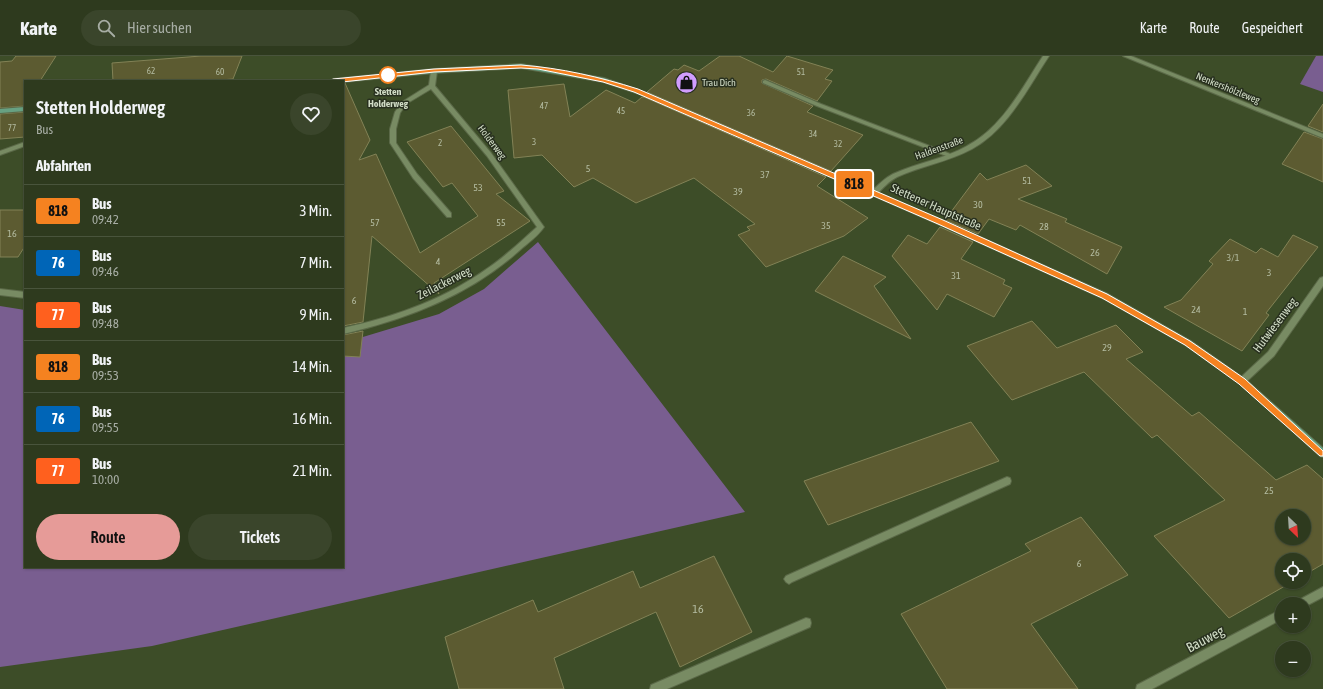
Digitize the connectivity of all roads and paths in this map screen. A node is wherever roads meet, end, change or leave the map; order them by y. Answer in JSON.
{"nodes":[{"id":1,"x":1046,"y":56,"type":"edge"},
{"id":2,"x":1126,"y":56,"type":"edge"},
{"id":3,"x":434,"y":71,"type":"junction"},
{"id":4,"x":343,"y":80,"type":"edge"},
{"id":5,"x":765,"y":82,"type":"dead end"},
{"id":6,"x":432,"y":86,"type":"junction"},
{"id":7,"x":24,"y":109,"type":"edge"},
{"id":8,"x":0,"y":111,"type":"edge"},
{"id":9,"x":1323,"y":136,"type":"edge"},
{"id":10,"x":24,"y":144,"type":"edge"},
{"id":11,"x":0,"y":153,"type":"edge"},
{"id":12,"x":951,"y":156,"type":"junction"},
{"id":13,"x":874,"y":193,"type":"junction"},
{"id":14,"x":448,"y":215,"type":"dead end"},
{"id":15,"x":541,"y":228,"type":"joint"},
{"id":16,"x":1323,"y":280,"type":"edge"},
{"id":17,"x":0,"y":292,"type":"edge"},
{"id":18,"x":24,"y":295,"type":"edge"},
{"id":19,"x":344,"y":331,"type":"edge"},
{"id":20,"x":1242,"y":382,"type":"junction"},
{"id":21,"x":1323,"y":453,"type":"edge"},
{"id":22,"x":1007,"y":481,"type":"dead end"},
{"id":23,"x":789,"y":578,"type":"dead end"},
{"id":24,"x":1323,"y":592,"type":"edge"},
{"id":25,"x":1311,"y":598,"type":"edge"},
{"id":26,"x":1275,"y":618,"type":"edge"},
{"id":27,"x":806,"y":623,"type":"dead end"},
{"id":28,"x":655,"y":689,"type":"edge"},
{"id":29,"x":1141,"y":689,"type":"edge"}],
"edges":[{"from":1,"to":12,"type":"street","name":"Haldenstraße"},
{"from":2,"to":9,"type":"street","name":"Nenkershölzleweg"},
{"from":3,"to":4,"type":"street","name":"Stettener Hauptstraße"},
{"from":3,"to":6,"type":"street"},
{"from":3,"to":13,"type":"street","name":"Stettener Hauptstraße"},
{"from":5,"to":12,"type":"street"},
{"from":6,"to":14,"type":"street"},
{"from":6,"to":15,"type":"street","name":"Holderweg"},
{"from":7,"to":8,"type":"street"},
{"from":10,"to":11,"type":"street"},
{"from":12,"to":13,"type":"street","name":"Haldenstraße"},
{"from":13,"to":20,"type":"street","name":"Stettener Hauptstraße"},
{"from":15,"to":19,"type":"street","name":"Zeilackerweg"},
{"from":16,"to":20,"type":"street","name":"Hutwiesenweg"},
{"from":17,"to":18,"type":"street"},
{"from":20,"to":21,"type":"street","name":"Stettener Hauptstraße"},
{"from":22,"to":23,"type":"street"},
{"from":24,"to":25,"type":"street"},
{"from":26,"to":29,"type":"street","name":"Bauweg"},
{"from":27,"to":28,"type":"street"}]}
